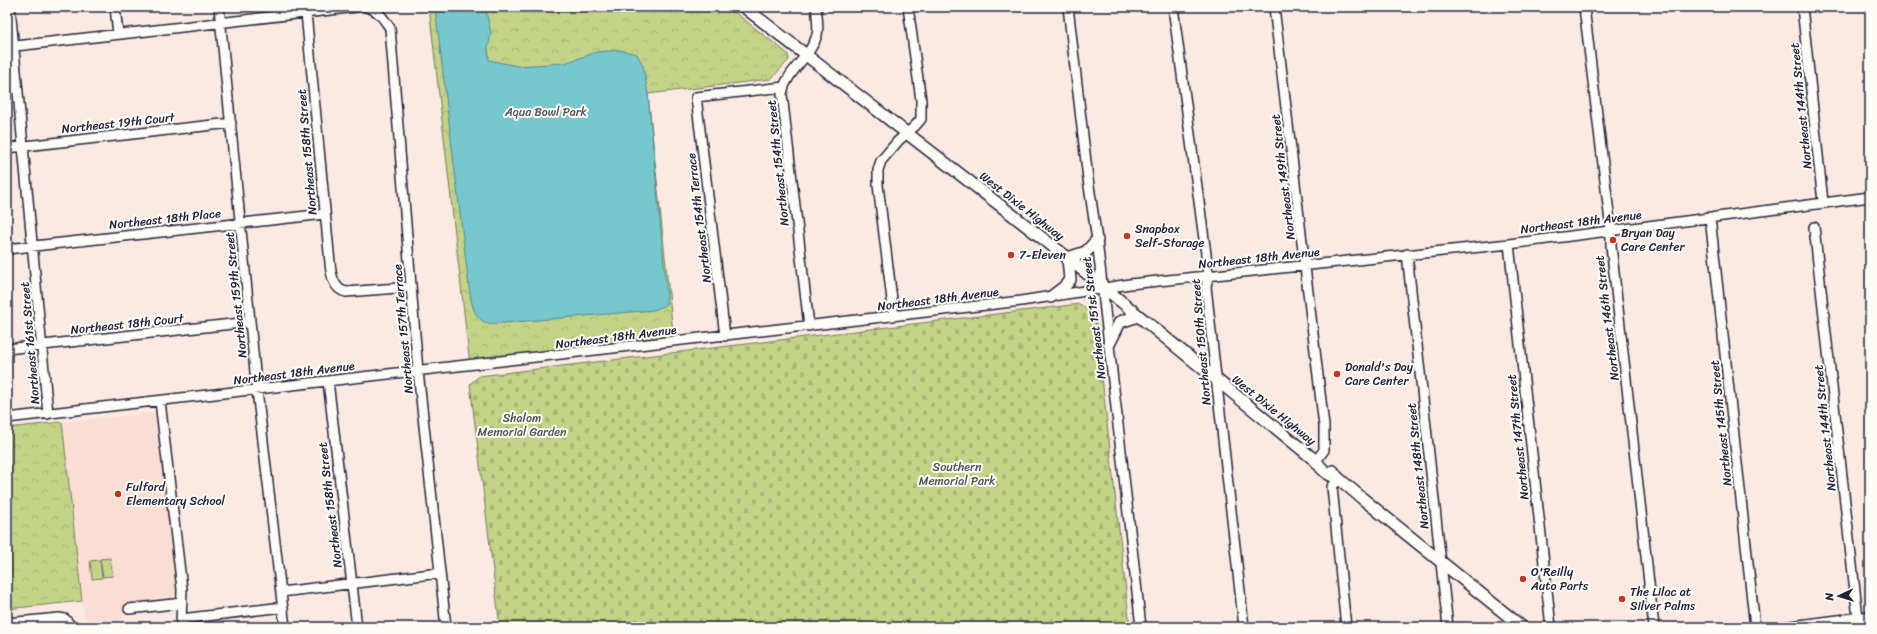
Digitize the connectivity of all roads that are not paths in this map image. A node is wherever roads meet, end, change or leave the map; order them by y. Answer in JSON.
{"nodes":[{"id":1,"x":10,"y":7,"type":"edge"},
{"id":2,"x":115,"y":7,"type":"edge"},
{"id":3,"x":219,"y":7,"type":"edge"},
{"id":4,"x":357,"y":7,"type":"edge"},
{"id":5,"x":366,"y":7,"type":"edge"},
{"id":6,"x":744,"y":7,"type":"edge"},
{"id":7,"x":816,"y":7,"type":"edge"},
{"id":8,"x":908,"y":7,"type":"edge"},
{"id":9,"x":1068,"y":7,"type":"edge"},
{"id":10,"x":1174,"y":7,"type":"edge"},
{"id":11,"x":1274,"y":7,"type":"edge"},
{"id":12,"x":1584,"y":7,"type":"edge"},
{"id":13,"x":1802,"y":7,"type":"edge"},
{"id":14,"x":306,"y":13,"type":"junction"},
{"id":15,"x":221,"y":23,"type":"junction"},
{"id":16,"x":118,"y":34,"type":"junction"},
{"id":17,"x":10,"y":46,"type":"edge"},
{"id":18,"x":806,"y":54,"type":"junction"},
{"id":19,"x":784,"y":87,"type":"junction"},
{"id":20,"x":231,"y":123,"type":"junction"},
{"id":21,"x":907,"y":133,"type":"junction"},
{"id":22,"x":23,"y":146,"type":"junction"},
{"id":23,"x":7,"y":148,"type":"edge"},
{"id":24,"x":1870,"y":197,"type":"edge"},
{"id":25,"x":1823,"y":202,"type":"junction"},
{"id":26,"x":325,"y":214,"type":"junction"},
{"id":27,"x":1710,"y":217,"type":"junction"},
{"id":28,"x":240,"y":222,"type":"junction"},
{"id":29,"x":1814,"y":227,"type":"dead end"},
{"id":30,"x":1611,"y":230,"type":"junction"},
{"id":31,"x":1097,"y":240,"type":"junction"},
{"id":32,"x":1509,"y":244,"type":"junction"},
{"id":33,"x":33,"y":246,"type":"junction"},
{"id":34,"x":7,"y":249,"type":"edge"},
{"id":35,"x":1407,"y":254,"type":"junction"},
{"id":36,"x":1068,"y":258,"type":"junction"},
{"id":37,"x":1306,"y":265,"type":"junction"},
{"id":38,"x":1208,"y":276,"type":"junction"},
{"id":39,"x":411,"y":287,"type":"junction"},
{"id":40,"x":1103,"y":288,"type":"junction"},
{"id":41,"x":1051,"y":297,"type":"junction"},
{"id":42,"x":894,"y":316,"type":"junction"},
{"id":43,"x":1138,"y":316,"type":"junction"},
{"id":44,"x":250,"y":322,"type":"junction"},
{"id":45,"x":809,"y":326,"type":"junction"},
{"id":46,"x":725,"y":336,"type":"junction"},
{"id":47,"x":1110,"y":344,"type":"junction"},
{"id":48,"x":42,"y":345,"type":"junction"},
{"id":49,"x":7,"y":349,"type":"edge"},
{"id":50,"x":418,"y":371,"type":"junction"},
{"id":51,"x":1216,"y":380,"type":"junction"},
{"id":52,"x":328,"y":381,"type":"junction"},
{"id":53,"x":257,"y":389,"type":"junction"},
{"id":54,"x":160,"y":401,"type":"junction"},
{"id":55,"x":48,"y":414,"type":"junction"},
{"id":56,"x":7,"y":418,"type":"edge"},
{"id":57,"x":1316,"y":461,"type":"junction"},
{"id":58,"x":1338,"y":477,"type":"junction"},
{"id":59,"x":1440,"y":562,"type":"junction"},
{"id":60,"x":440,"y":573,"type":"junction"},
{"id":61,"x":352,"y":584,"type":"junction"},
{"id":62,"x":281,"y":592,"type":"junction"},
{"id":63,"x":182,"y":603,"type":"junction"},
{"id":64,"x":283,"y":608,"type":"junction"},
{"id":65,"x":129,"y":609,"type":"dead end"},
{"id":66,"x":1870,"y":616,"type":"edge"},
{"id":67,"x":1858,"y":617,"type":"junction"},
{"id":68,"x":7,"y":623,"type":"edge"},
{"id":69,"x":181,"y":623,"type":"edge"},
{"id":70,"x":71,"y":625,"type":"edge"},
{"id":71,"x":285,"y":627,"type":"edge"},
{"id":72,"x":357,"y":627,"type":"edge"},
{"id":73,"x":446,"y":627,"type":"edge"},
{"id":74,"x":1141,"y":627,"type":"edge"},
{"id":75,"x":1244,"y":627,"type":"edge"},
{"id":76,"x":1346,"y":627,"type":"edge"},
{"id":77,"x":1448,"y":627,"type":"edge"},
{"id":78,"x":1522,"y":627,"type":"edge"},
{"id":79,"x":1551,"y":627,"type":"edge"},
{"id":80,"x":1654,"y":627,"type":"edge"},
{"id":81,"x":1755,"y":627,"type":"edge"},
{"id":82,"x":1783,"y":627,"type":"edge"},
{"id":83,"x":1859,"y":627,"type":"edge"}],
"edges":[{"from":1,"to":17,"type":"street","name":"Northeast 161st Street"},
{"from":2,"to":16,"type":"street"},
{"from":3,"to":15,"type":"street","name":"Northeast 159th Street"},
{"from":4,"to":14,"type":"street"},
{"from":5,"to":39,"type":"street","name":"Northeast 157th Terrace"},
{"from":6,"to":18,"type":"main road","name":"West Dixie Highway"},
{"from":7,"to":18,"type":"street","name":"Northeast 154th Street"},
{"from":8,"to":21,"type":"street"},
{"from":9,"to":31,"type":"street","name":"Northeast 151st Street"},
{"from":10,"to":38,"type":"street","name":"Northeast 150th Street"},
{"from":11,"to":37,"type":"street","name":"Northeast 149th Street"},
{"from":12,"to":30,"type":"street","name":"Northeast 146th Street"},
{"from":13,"to":25,"type":"street","name":"Northeast 144th Street"},
{"from":14,"to":15,"type":"street"},
{"from":14,"to":26,"type":"street","name":"Northeast 158th Street"},
{"from":15,"to":16,"type":"street"},
{"from":15,"to":20,"type":"street","name":"Northeast 159th Street"},
{"from":16,"to":17,"type":"street"},
{"from":17,"to":22,"type":"street","name":"Northeast 161st Street"},
{"from":18,"to":19,"type":"street","name":"Northeast 154th Street"},
{"from":18,"to":21,"type":"main road","name":"West Dixie Highway"},
{"from":19,"to":45,"type":"street","name":"Northeast 154th Street"},
{"from":19,"to":46,"type":"street","name":"Northeast 154th Terrace"},
{"from":20,"to":22,"type":"street","name":"Northeast 19th Court"},
{"from":20,"to":28,"type":"street","name":"Northeast 159th Street"},
{"from":21,"to":36,"type":"main road","name":"West Dixie Highway"},
{"from":21,"to":42,"type":"street"},
{"from":22,"to":23,"type":"street","name":"Northeast 19th Court"},
{"from":22,"to":33,"type":"street","name":"Northeast 161st Street"},
{"from":24,"to":25,"type":"street","name":"Northeast 18th Avenue"},
{"from":25,"to":27,"type":"street","name":"Northeast 18th Avenue"},
{"from":26,"to":28,"type":"street","name":"Northeast 18th Place"},
{"from":26,"to":39,"type":"street","name":"Northeast 158th Street"},
{"from":27,"to":30,"type":"street","name":"Northeast 18th Avenue"},
{"from":27,"to":81,"type":"street","name":"Northeast 145th Street"},
{"from":28,"to":33,"type":"street","name":"Northeast 18th Place"},
{"from":28,"to":44,"type":"street","name":"Northeast 159th Street"},
{"from":29,"to":67,"type":"street","name":"Northeast 144th Street"},
{"from":30,"to":32,"type":"street","name":"Northeast 18th Avenue"},
{"from":30,"to":80,"type":"street","name":"Northeast 146th Street"},
{"from":31,"to":36,"type":"main road"},
{"from":31,"to":40,"type":"street","name":"Northeast 151st Street"},
{"from":32,"to":35,"type":"street","name":"Northeast 18th Avenue"},
{"from":32,"to":79,"type":"street","name":"Northeast 147th Street"},
{"from":33,"to":34,"type":"street","name":"Northeast 18th Place"},
{"from":33,"to":48,"type":"street","name":"Northeast 161st Street"},
{"from":35,"to":37,"type":"street","name":"Northeast 18th Avenue"},
{"from":35,"to":59,"type":"street","name":"Northeast 148th Street"},
{"from":36,"to":40,"type":"main road","name":"West Dixie Highway"},
{"from":36,"to":41,"type":"main road"},
{"from":37,"to":38,"type":"street","name":"Northeast 18th Avenue"},
{"from":37,"to":57,"type":"street","name":"Northeast 149th Street"},
{"from":38,"to":40,"type":"street","name":"Northeast 18th Avenue"},
{"from":38,"to":51,"type":"street","name":"Northeast 150th Street"},
{"from":39,"to":50,"type":"street","name":"Northeast 157th Terrace"},
{"from":40,"to":41,"type":"street","name":"Northeast 18th Avenue"},
{"from":40,"to":43,"type":"main road","name":"West Dixie Highway"},
{"from":40,"to":47,"type":"street","name":"Northeast 151st Street"},
{"from":41,"to":42,"type":"street","name":"Northeast 18th Avenue"},
{"from":42,"to":45,"type":"street","name":"Northeast 18th Avenue"},
{"from":43,"to":47,"type":"main road"},
{"from":43,"to":51,"type":"main road","name":"West Dixie Highway"},
{"from":44,"to":48,"type":"street","name":"Northeast 18th Court"},
{"from":44,"to":53,"type":"street","name":"Northeast 159th Street"},
{"from":45,"to":46,"type":"street","name":"Northeast 18th Avenue"},
{"from":46,"to":50,"type":"street","name":"Northeast 18th Avenue"},
{"from":47,"to":74,"type":"street","name":"Northeast 151st Street"},
{"from":48,"to":49,"type":"street","name":"Northeast 18th Court"},
{"from":48,"to":55,"type":"street","name":"Northeast 161st Street"},
{"from":50,"to":52,"type":"street","name":"Northeast 18th Avenue"},
{"from":50,"to":60,"type":"street","name":"Northeast 157th Terrace"},
{"from":51,"to":57,"type":"main road","name":"West Dixie Highway"},
{"from":51,"to":75,"type":"street","name":"Northeast 150th Street"},
{"from":52,"to":53,"type":"street","name":"Northeast 18th Avenue"},
{"from":52,"to":61,"type":"street","name":"Northeast 158th Street"},
{"from":53,"to":54,"type":"street","name":"Northeast 18th Avenue"},
{"from":53,"to":62,"type":"street","name":"Northeast 159th Street"},
{"from":54,"to":55,"type":"street","name":"Northeast 18th Avenue"},
{"from":54,"to":63,"type":"street"},
{"from":55,"to":56,"type":"street","name":"Northeast 18th Avenue"},
{"from":57,"to":58,"type":"main road","name":"West Dixie Highway"},
{"from":58,"to":59,"type":"main road","name":"West Dixie Highway"},
{"from":58,"to":76,"type":"street"},
{"from":59,"to":77,"type":"street","name":"Northeast 148th Street"},
{"from":59,"to":78,"type":"main road","name":"West Dixie Highway"},
{"from":60,"to":61,"type":"street"},
{"from":60,"to":73,"type":"street","name":"Northeast 157th Terrace"},
{"from":61,"to":62,"type":"street"},
{"from":61,"to":72,"type":"street","name":"Northeast 158th Street"},
{"from":62,"to":64,"type":"street","name":"Northeast 159th Street"},
{"from":63,"to":65,"type":"street"},
{"from":63,"to":69,"type":"street"},
{"from":64,"to":69,"type":"street"},
{"from":64,"to":71,"type":"street","name":"Northeast 159th Street"},
{"from":66,"to":67,"type":"street"},
{"from":67,"to":82,"type":"street"},
{"from":67,"to":83,"type":"street","name":"Northeast 144th Street"},
{"from":68,"to":70,"type":"street"}]}
